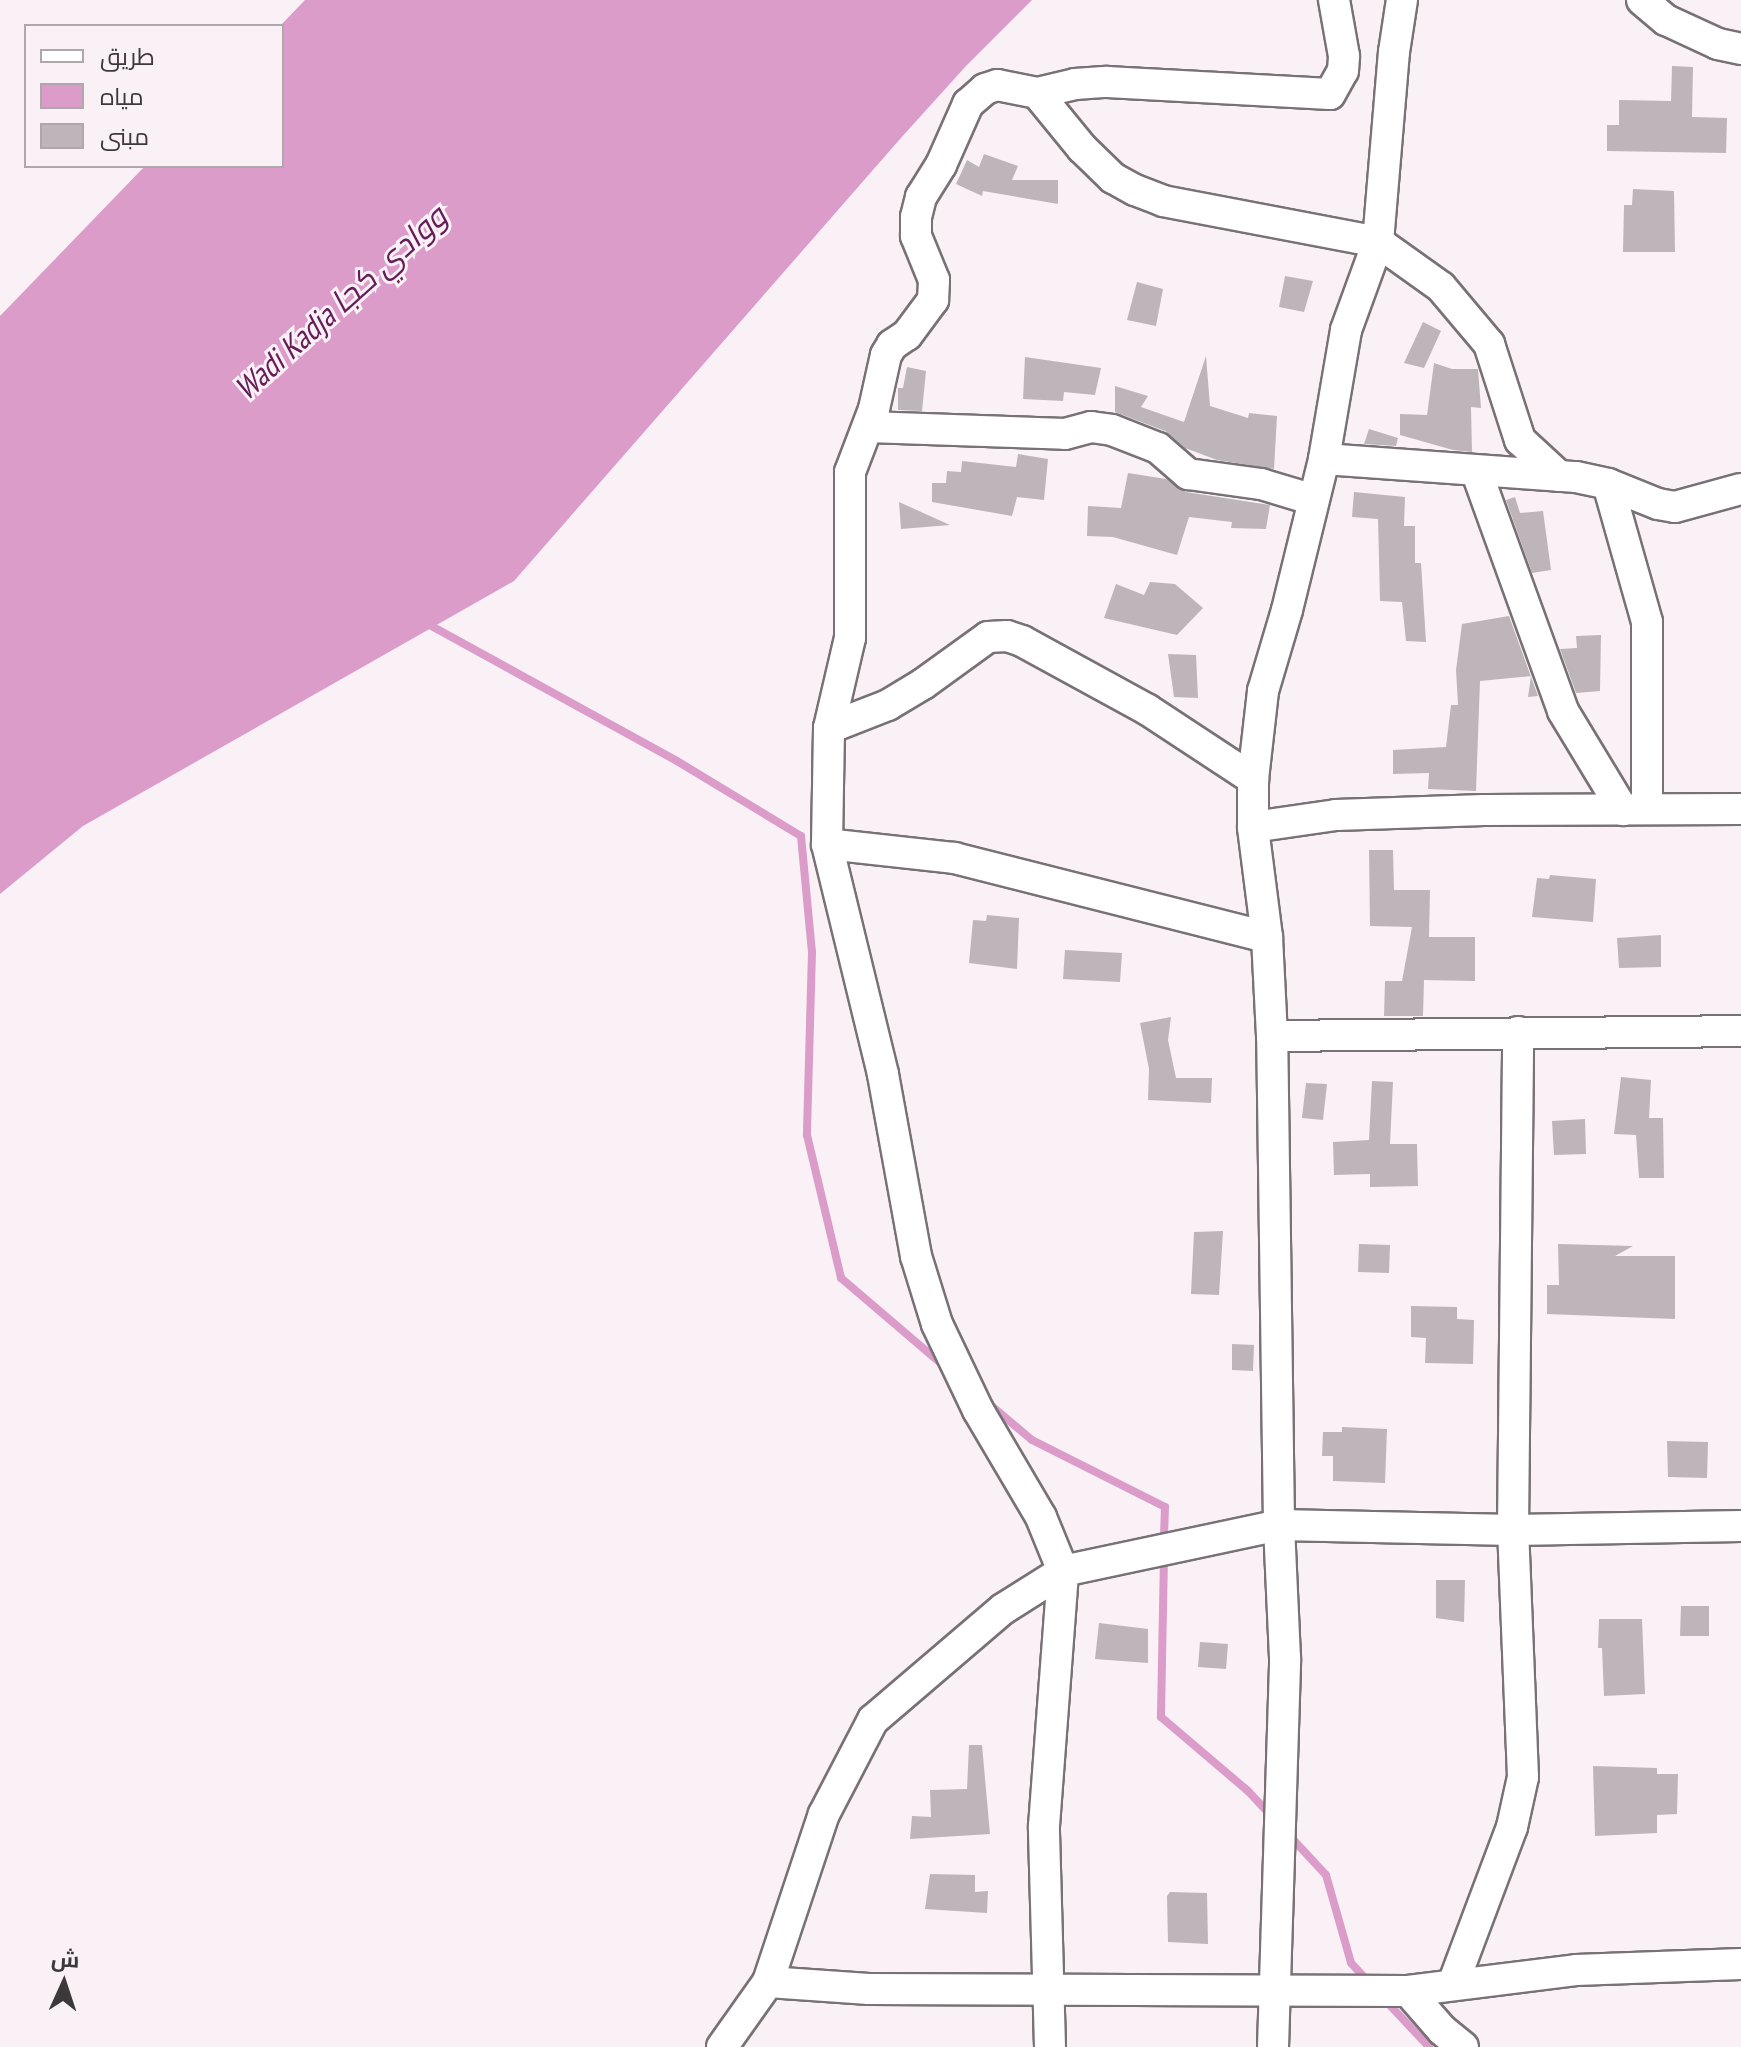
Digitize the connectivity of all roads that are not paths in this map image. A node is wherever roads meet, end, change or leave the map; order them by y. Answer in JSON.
{"nodes":[{"id":1,"x":1334,"y":0,"type":"edge"},
{"id":2,"x":1402,"y":0,"type":"edge"},
{"id":3,"x":1642,"y":0,"type":"edge"},
{"id":4,"x":1741,"y":49,"type":"edge"},
{"id":5,"x":1037,"y":93,"type":"junction"},
{"id":6,"x":1378,"y":242,"type":"junction"},
{"id":7,"x":868,"y":427,"type":"junction"},
{"id":8,"x":1324,"y":459,"type":"junction"},
{"id":9,"x":1477,"y":473,"type":"junction"},
{"id":10,"x":1559,"y":476,"type":"junction"},
{"id":11,"x":1608,"y":484,"type":"junction"},
{"id":12,"x":1741,"y":489,"type":"edge"},
{"id":13,"x":1314,"y":500,"type":"junction"},
{"id":14,"x":829,"y":728,"type":"junction"},
{"id":15,"x":1253,"y":779,"type":"junction"},
{"id":16,"x":1741,"y":809,"type":"edge"},
{"id":17,"x":1635,"y":810,"type":"junction"},
{"id":18,"x":1253,"y":827,"type":"junction"},
{"id":19,"x":827,"y":844,"type":"junction"},
{"id":20,"x":1267,"y":937,"type":"junction"},
{"id":21,"x":1741,"y":1031,"type":"edge"},
{"id":22,"x":1518,"y":1032,"type":"junction"},
{"id":23,"x":1272,"y":1036,"type":"junction"},
{"id":24,"x":1279,"y":1525,"type":"junction"},
{"id":25,"x":1741,"y":1526,"type":"edge"},
{"id":26,"x":1513,"y":1530,"type":"junction"},
{"id":27,"x":1063,"y":1571,"type":"junction"},
{"id":28,"x":1741,"y":1964,"type":"edge"},
{"id":29,"x":768,"y":1982,"type":"junction"},
{"id":30,"x":1453,"y":1984,"type":"junction"},
{"id":31,"x":1049,"y":1989,"type":"junction"},
{"id":32,"x":1408,"y":1991,"type":"junction"},
{"id":33,"x":1272,"y":1993,"type":"junction"},
{"id":34,"x":722,"y":2047,"type":"edge"},
{"id":35,"x":1050,"y":2047,"type":"edge"},
{"id":36,"x":1273,"y":2047,"type":"edge"},
{"id":37,"x":1463,"y":2047,"type":"edge"}],
"edges":[{"from":1,"to":5,"type":"street"},
{"from":2,"to":6,"type":"street"},
{"from":3,"to":4,"type":"street"},
{"from":5,"to":6,"type":"street"},
{"from":5,"to":7,"type":"street"},
{"from":6,"to":8,"type":"street"},
{"from":6,"to":10,"type":"street"},
{"from":7,"to":13,"type":"street"},
{"from":7,"to":14,"type":"street"},
{"from":8,"to":9,"type":"street"},
{"from":8,"to":13,"type":"street"},
{"from":9,"to":10,"type":"street"},
{"from":9,"to":17,"type":"street"},
{"from":10,"to":11,"type":"street"},
{"from":11,"to":12,"type":"street"},
{"from":11,"to":17,"type":"street"},
{"from":13,"to":15,"type":"street"},
{"from":14,"to":15,"type":"street"},
{"from":14,"to":19,"type":"street"},
{"from":15,"to":18,"type":"street"},
{"from":16,"to":17,"type":"street"},
{"from":17,"to":18,"type":"street"},
{"from":18,"to":20,"type":"street"},
{"from":19,"to":20,"type":"street"},
{"from":19,"to":27,"type":"street"},
{"from":20,"to":23,"type":"street"},
{"from":21,"to":22,"type":"street"},
{"from":22,"to":23,"type":"street"},
{"from":22,"to":26,"type":"street"},
{"from":23,"to":24,"type":"street"},
{"from":24,"to":26,"type":"street"},
{"from":24,"to":27,"type":"street"},
{"from":24,"to":33,"type":"street"},
{"from":25,"to":26,"type":"street"},
{"from":26,"to":30,"type":"street"},
{"from":27,"to":29,"type":"street"},
{"from":27,"to":31,"type":"street"},
{"from":28,"to":30,"type":"street"},
{"from":29,"to":31,"type":"street"},
{"from":29,"to":34,"type":"street"},
{"from":30,"to":32,"type":"street"},
{"from":31,"to":33,"type":"street"},
{"from":31,"to":35,"type":"street"},
{"from":32,"to":33,"type":"street"},
{"from":32,"to":37,"type":"street"},
{"from":33,"to":36,"type":"street"}]}
